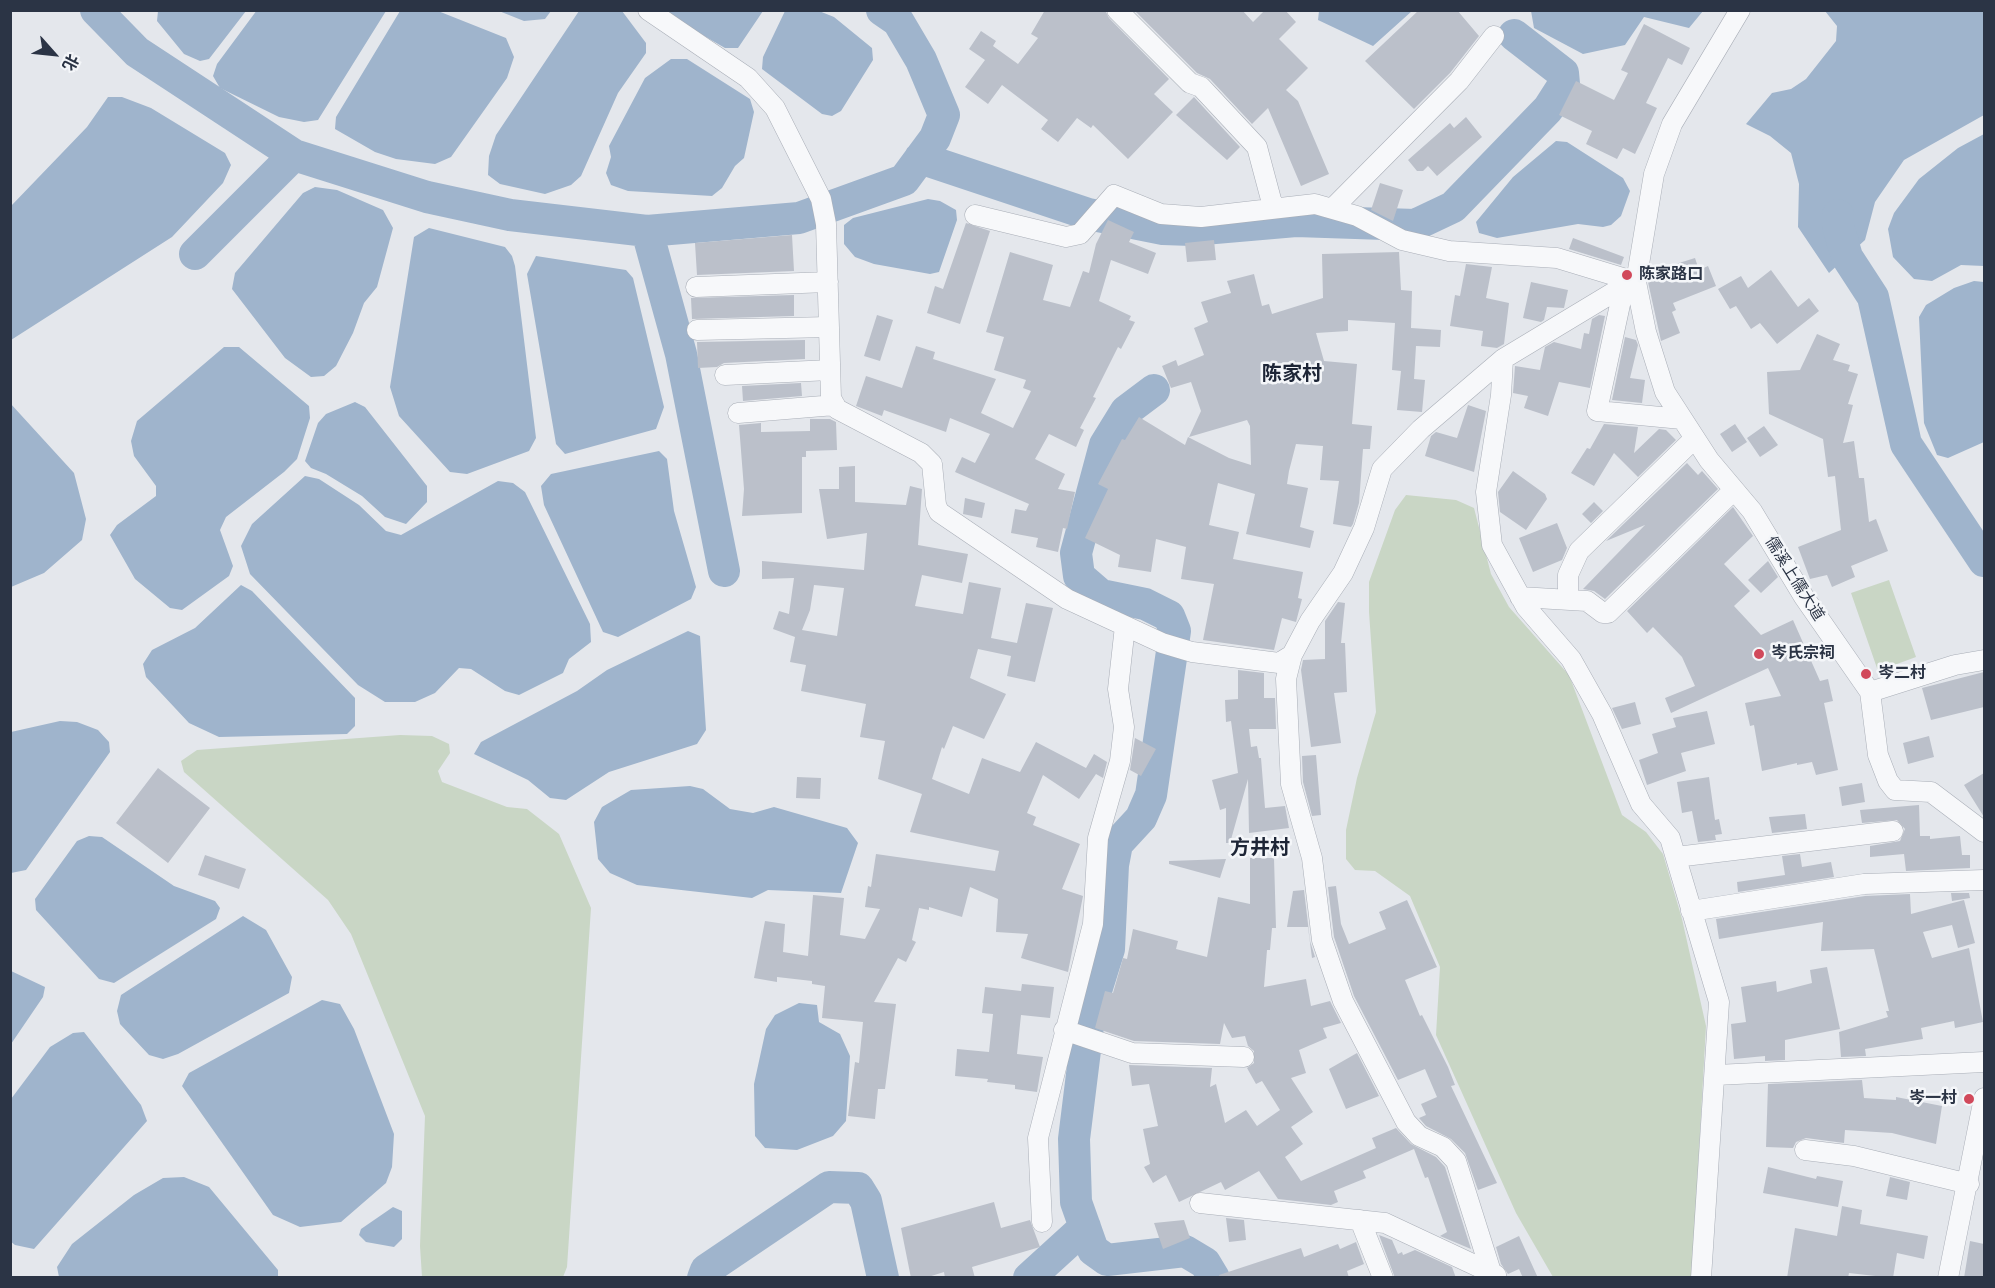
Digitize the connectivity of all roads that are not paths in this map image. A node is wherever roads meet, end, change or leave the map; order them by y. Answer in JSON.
{"nodes":[{"id":1,"x":648,"y":10,"type":"edge"},
{"id":2,"x":1740,"y":10,"type":"edge"},
{"id":3,"x":1120,"y":11,"type":"edge"},
{"id":4,"x":1494,"y":36,"type":"dead end"},
{"id":5,"x":1273,"y":207,"type":"junction"},
{"id":6,"x":1333,"y":208,"type":"junction"},
{"id":7,"x":975,"y":215,"type":"dead end"},
{"id":8,"x":828,"y":282,"type":"junction"},
{"id":9,"x":1630,"y":284,"type":"junction"},
{"id":10,"x":696,"y":287,"type":"dead end"},
{"id":11,"x":829,"y":327,"type":"junction"},
{"id":12,"x":697,"y":330,"type":"dead end"},
{"id":13,"x":1503,"y":359,"type":"junction"},
{"id":14,"x":830,"y":370,"type":"junction"},
{"id":15,"x":725,"y":375,"type":"dead end"},
{"id":16,"x":835,"y":405,"type":"junction"},
{"id":17,"x":738,"y":412,"type":"dead end"},
{"id":18,"x":1683,"y":419,"type":"junction"},
{"id":19,"x":1695,"y":438,"type":"junction"},
{"id":20,"x":1734,"y":490,"type":"junction"},
{"id":21,"x":1520,"y":597,"type":"junction"},
{"id":22,"x":1568,"y":599,"type":"junction"},
{"id":23,"x":1125,"y":626,"type":"junction"},
{"id":24,"x":1292,"y":655,"type":"junction"},
{"id":25,"x":1984,"y":660,"type":"edge"},
{"id":26,"x":1870,"y":692,"type":"junction"},
{"id":27,"x":1893,"y":831,"type":"dead end"},
{"id":28,"x":1984,"y":832,"type":"edge"},
{"id":29,"x":1676,"y":857,"type":"junction"},
{"id":30,"x":1984,"y":880,"type":"edge"},
{"id":31,"x":1691,"y":911,"type":"junction"},
{"id":32,"x":1069,"y":1032,"type":"junction"},
{"id":33,"x":1244,"y":1057,"type":"dead end"},
{"id":34,"x":1984,"y":1062,"type":"edge"},
{"id":35,"x":1716,"y":1075,"type":"junction"},
{"id":36,"x":1984,"y":1108,"type":"edge"},
{"id":37,"x":1805,"y":1150,"type":"dead end"},
{"id":38,"x":1969,"y":1184,"type":"junction"},
{"id":39,"x":1200,"y":1203,"type":"dead end"},
{"id":40,"x":1360,"y":1220,"type":"junction"},
{"id":41,"x":1042,"y":1222,"type":"dead end"},
{"id":42,"x":1496,"y":1275,"type":"edge"},
{"id":43,"x":1383,"y":1278,"type":"edge"},
{"id":44,"x":1701,"y":1278,"type":"edge"},
{"id":45,"x":1948,"y":1278,"type":"edge"}],
"edges":[{"from":1,"to":8,"type":"street"},
{"from":2,"to":9,"type":"street"},
{"from":3,"to":5,"type":"street"},
{"from":4,"to":6,"type":"street"},
{"from":5,"to":6,"type":"street"},
{"from":5,"to":7,"type":"street"},
{"from":6,"to":9,"type":"street"},
{"from":8,"to":10,"type":"street"},
{"from":8,"to":11,"type":"street"},
{"from":9,"to":13,"type":"street"},
{"from":9,"to":18,"type":"street","name":"儒溪上儒大道"},
{"from":9,"to":18,"type":"street"},
{"from":11,"to":12,"type":"street"},
{"from":11,"to":14,"type":"street"},
{"from":13,"to":21,"type":"street"},
{"from":13,"to":24,"type":"street"},
{"from":14,"to":15,"type":"street"},
{"from":14,"to":16,"type":"street"},
{"from":16,"to":17,"type":"street"},
{"from":16,"to":23,"type":"street"},
{"from":18,"to":19,"type":"street","name":"儒溪上儒大道"},
{"from":19,"to":20,"type":"street","name":"儒溪上儒大道"},
{"from":19,"to":22,"type":"street"},
{"from":20,"to":22,"type":"street"},
{"from":20,"to":26,"type":"street","name":"儒溪上儒大道"},
{"from":21,"to":22,"type":"street"},
{"from":21,"to":29,"type":"street"},
{"from":23,"to":24,"type":"street"},
{"from":23,"to":32,"type":"street"},
{"from":24,"to":42,"type":"street"},
{"from":25,"to":26,"type":"street"},
{"from":26,"to":28,"type":"street","name":"儒溪上儒大道"},
{"from":27,"to":29,"type":"street"},
{"from":29,"to":31,"type":"street"},
{"from":30,"to":31,"type":"street"},
{"from":31,"to":35,"type":"street"},
{"from":32,"to":33,"type":"street"},
{"from":32,"to":41,"type":"street"},
{"from":34,"to":35,"type":"street"},
{"from":35,"to":44,"type":"street"},
{"from":36,"to":38,"type":"street"},
{"from":37,"to":38,"type":"street"},
{"from":38,"to":45,"type":"street"},
{"from":39,"to":40,"type":"street"},
{"from":40,"to":42,"type":"street"},
{"from":40,"to":43,"type":"street"}]}
